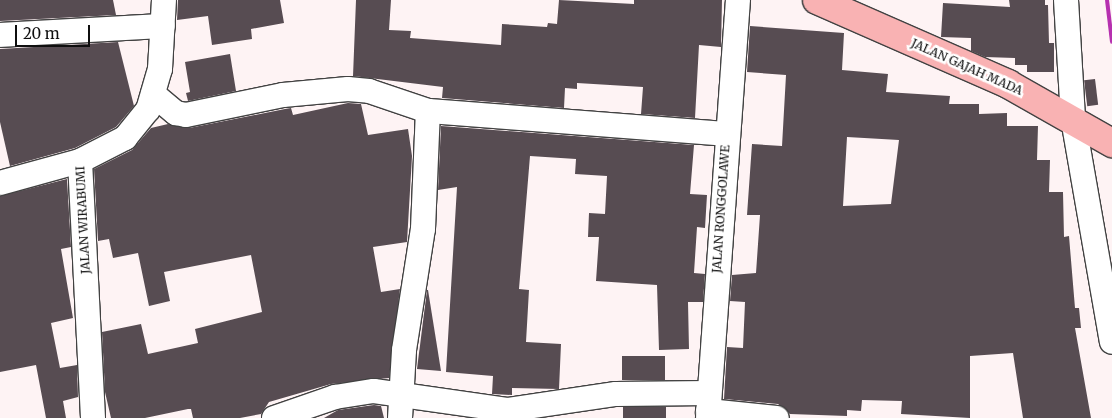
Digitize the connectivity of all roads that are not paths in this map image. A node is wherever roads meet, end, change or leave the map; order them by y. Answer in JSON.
{"nodes":[{"id":1,"x":164,"y":0,"type":"edge"},
{"id":2,"x":738,"y":0,"type":"edge"},
{"id":3,"x":816,"y":0,"type":"edge"},
{"id":4,"x":1066,"y":0,"type":"edge"},
{"id":5,"x":163,"y":26,"type":"junction"},
{"id":6,"x":0,"y":35,"type":"edge"},
{"id":7,"x":153,"y":94,"type":"junction"},
{"id":8,"x":428,"y":111,"type":"junction"},
{"id":9,"x":1073,"y":119,"type":"junction"},
{"id":10,"x":726,"y":134,"type":"junction"},
{"id":11,"x":1112,"y":143,"type":"edge"},
{"id":12,"x":80,"y":161,"type":"junction"},
{"id":13,"x":0,"y":182,"type":"edge"},
{"id":14,"x":1112,"y":342,"type":"edge"},
{"id":15,"x":400,"y":394,"type":"junction"},
{"id":16,"x":708,"y":407,"type":"edge"},
{"id":17,"x":93,"y":418,"type":"edge"},
{"id":18,"x":274,"y":418,"type":"edge"},
{"id":19,"x":400,"y":418,"type":"edge"},
{"id":20,"x":777,"y":418,"type":"edge"}],
"edges":[{"from":1,"to":5,"type":"street","name":"JALAN WIRABUMI"},
{"from":2,"to":10,"type":"street","name":"JALAN RONGGOLAWE"},
{"from":3,"to":9,"type":"street","name":"JALAN GAJAH MADA"},
{"from":4,"to":9,"type":"street"},
{"from":5,"to":6,"type":"street"},
{"from":5,"to":7,"type":"street","name":"JALAN WIRABUMI"},
{"from":7,"to":8,"type":"street"},
{"from":7,"to":12,"type":"street","name":"JALAN WIRABUMI"},
{"from":8,"to":10,"type":"street"},
{"from":8,"to":15,"type":"street"},
{"from":9,"to":11,"type":"street","name":"JALAN GAJAH MADA"},
{"from":9,"to":14,"type":"street"},
{"from":10,"to":16,"type":"street","name":"JALAN RONGGOLAWE"},
{"from":12,"to":13,"type":"street"},
{"from":12,"to":17,"type":"street","name":"JALAN WIRABUMI"},
{"from":15,"to":16,"type":"street"},
{"from":15,"to":18,"type":"street"},
{"from":15,"to":19,"type":"street"},
{"from":16,"to":20,"type":"street"}]}
